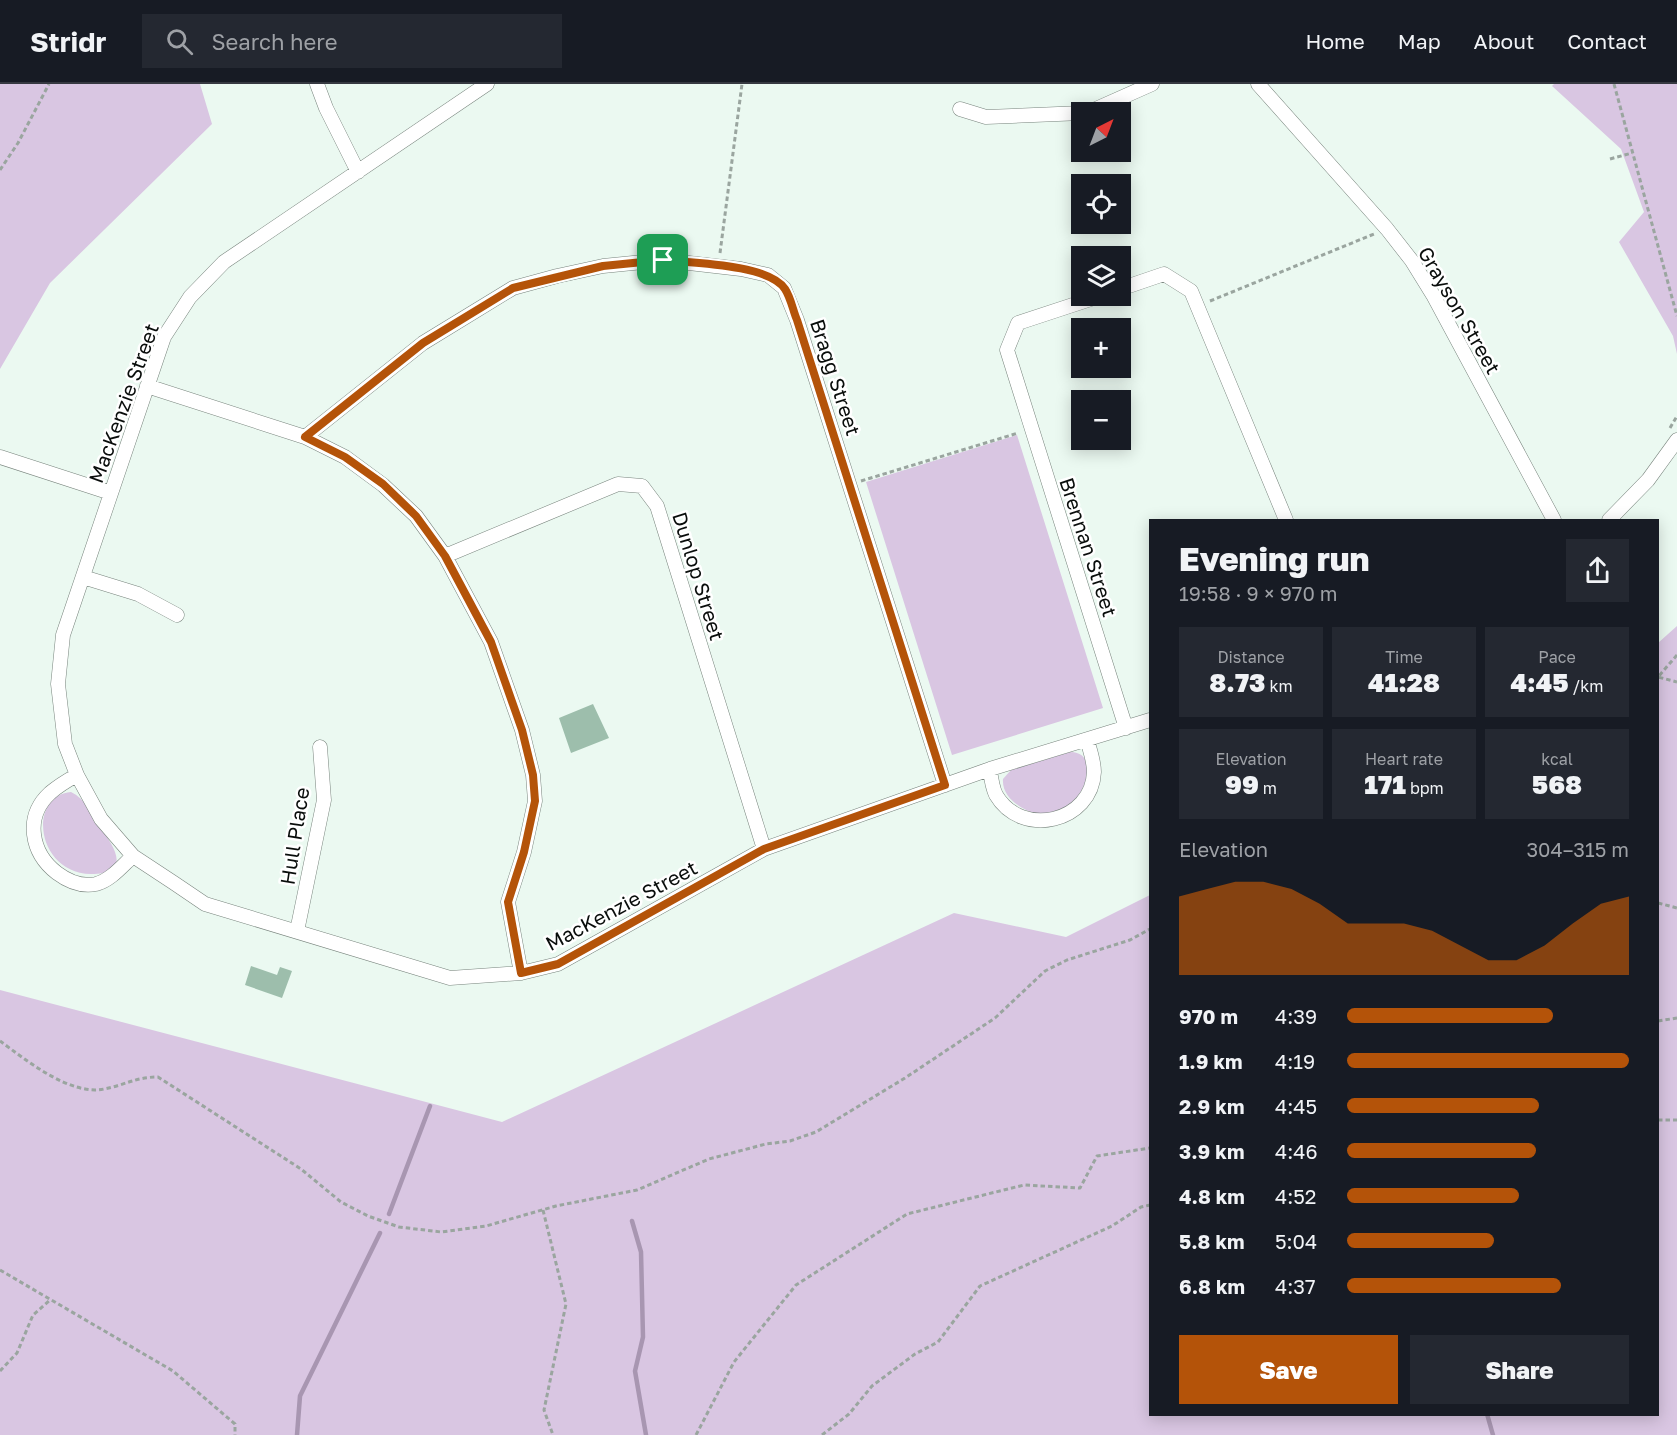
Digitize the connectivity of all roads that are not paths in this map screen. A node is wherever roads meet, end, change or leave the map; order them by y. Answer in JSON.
{"nodes":[{"id":1,"x":317,"y":84,"type":"edge"},
{"id":2,"x":487,"y":84,"type":"edge"},
{"id":3,"x":1152,"y":84,"type":"edge"},
{"id":4,"x":1258,"y":84,"type":"edge"},
{"id":5,"x":1112,"y":102,"type":"edge"},
{"id":6,"x":960,"y":109,"type":"dead end"},
{"id":7,"x":1071,"y":113,"type":"edge"},
{"id":8,"x":358,"y":172,"type":"junction"},
{"id":9,"x":1131,"y":285,"type":"edge"},
{"id":10,"x":1071,"y":306,"type":"edge"},
{"id":11,"x":147,"y":386,"type":"junction"},
{"id":12,"x":305,"y":437,"type":"junction"},
{"id":13,"x":1677,"y":440,"type":"edge"},
{"id":14,"x":0,"y":457,"type":"edge"},
{"id":15,"x":111,"y":493,"type":"junction"},
{"id":16,"x":1286,"y":519,"type":"edge"},
{"id":17,"x":1553,"y":519,"type":"edge"},
{"id":18,"x":1609,"y":519,"type":"edge"},
{"id":19,"x":445,"y":556,"type":"junction"},
{"id":20,"x":82,"y":577,"type":"junction"},
{"id":21,"x":177,"y":615,"type":"dead end"},
{"id":22,"x":1149,"y":720,"type":"edge"},
{"id":23,"x":1126,"y":728,"type":"junction"},
{"id":24,"x":1087,"y":740,"type":"junction"},
{"id":25,"x":320,"y":747,"type":"dead end"},
{"id":26,"x":990,"y":769,"type":"junction"},
{"id":27,"x":77,"y":775,"type":"junction"},
{"id":28,"x":945,"y":785,"type":"junction"},
{"id":29,"x":764,"y":849,"type":"junction"},
{"id":30,"x":133,"y":856,"type":"junction"},
{"id":31,"x":297,"y":931,"type":"junction"},
{"id":32,"x":521,"y":973,"type":"junction"}],
"edges":[{"from":1,"to":8,"type":"street"},
{"from":2,"to":8,"type":"street","name":"MacKenzie Street"},
{"from":3,"to":5,"type":"street"},
{"from":4,"to":17,"type":"street","name":"Grayson Street"},
{"from":6,"to":7,"type":"street"},
{"from":8,"to":11,"type":"street","name":"MacKenzie Street"},
{"from":9,"to":16,"type":"street"},
{"from":10,"to":23,"type":"street","name":"Brennan Street"},
{"from":11,"to":12,"type":"street"},
{"from":11,"to":15,"type":"street","name":"MacKenzie Street"},
{"from":12,"to":19,"type":"street"},
{"from":12,"to":28,"type":"street","name":"Bragg Street"},
{"from":13,"to":18,"type":"street"},
{"from":14,"to":15,"type":"street"},
{"from":15,"to":20,"type":"street","name":"MacKenzie Street"},
{"from":19,"to":29,"type":"street","name":"Dunlop Street"},
{"from":19,"to":32,"type":"street"},
{"from":20,"to":21,"type":"street"},
{"from":20,"to":27,"type":"street","name":"MacKenzie Street"},
{"from":22,"to":23,"type":"street","name":"MacKenzie Street"},
{"from":23,"to":24,"type":"street","name":"MacKenzie Street"},
{"from":24,"to":26,"type":"street","name":"MacKenzie Street"},
{"from":24,"to":26,"type":"street"},
{"from":25,"to":31,"type":"street","name":"Hull Place"},
{"from":26,"to":28,"type":"street","name":"MacKenzie Street"},
{"from":27,"to":30,"type":"street","name":"MacKenzie Street"},
{"from":27,"to":30,"type":"street"},
{"from":28,"to":29,"type":"street","name":"MacKenzie Street"},
{"from":29,"to":32,"type":"street","name":"MacKenzie Street"},
{"from":30,"to":31,"type":"street","name":"MacKenzie Street"},
{"from":31,"to":32,"type":"street","name":"MacKenzie Street"}]}
